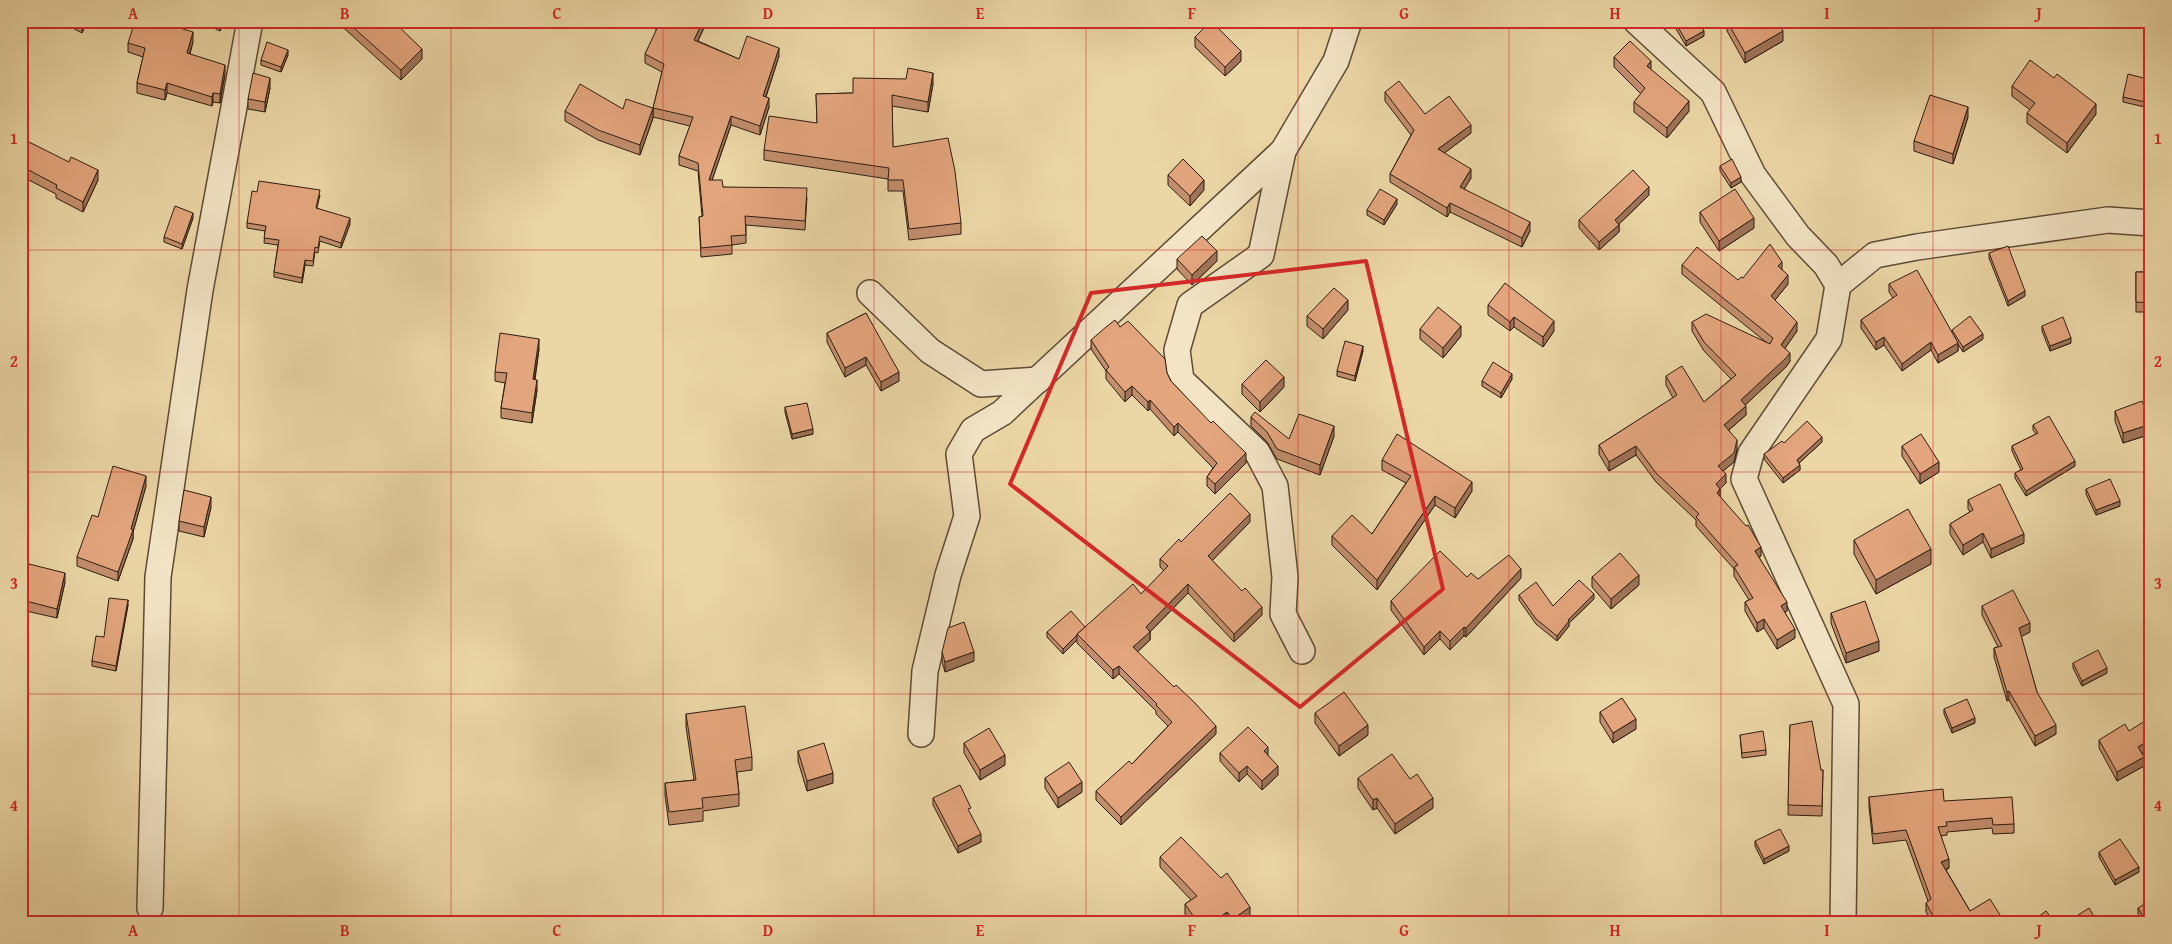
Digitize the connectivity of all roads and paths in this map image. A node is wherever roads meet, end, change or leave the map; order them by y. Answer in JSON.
{"nodes":[{"id":1,"x":250,"y":21,"type":"edge"},
{"id":2,"x":1340,"y":21,"type":"edge"},
{"id":3,"x":1349,"y":21,"type":"edge"},
{"id":4,"x":1636,"y":21,"type":"edge"},
{"id":5,"x":1336,"y":61,"type":"junction"},
{"id":6,"x":1283,"y":150,"type":"junction"},
{"id":7,"x":2151,"y":223,"type":"edge"},
{"id":8,"x":1838,"y":285,"type":"junction"},
{"id":9,"x":870,"y":293,"type":"dead end"},
{"id":10,"x":1038,"y":380,"type":"junction"},
{"id":11,"x":1302,"y":651,"type":"dead end"},
{"id":12,"x":921,"y":734,"type":"dead end"},
{"id":13,"x":150,"y":908,"type":"dead end"},
{"id":14,"x":1843,"y":923,"type":"edge"}],
"edges":[{"from":1,"to":13,"type":"street"},
{"from":2,"to":5,"type":"street"},
{"from":3,"to":5,"type":"street"},
{"from":4,"to":8,"type":"street"},
{"from":5,"to":6,"type":"street"},
{"from":6,"to":10,"type":"street"},
{"from":6,"to":11,"type":"street"},
{"from":7,"to":8,"type":"street"},
{"from":8,"to":14,"type":"street"},
{"from":9,"to":10,"type":"street"},
{"from":10,"to":12,"type":"street"}]}
